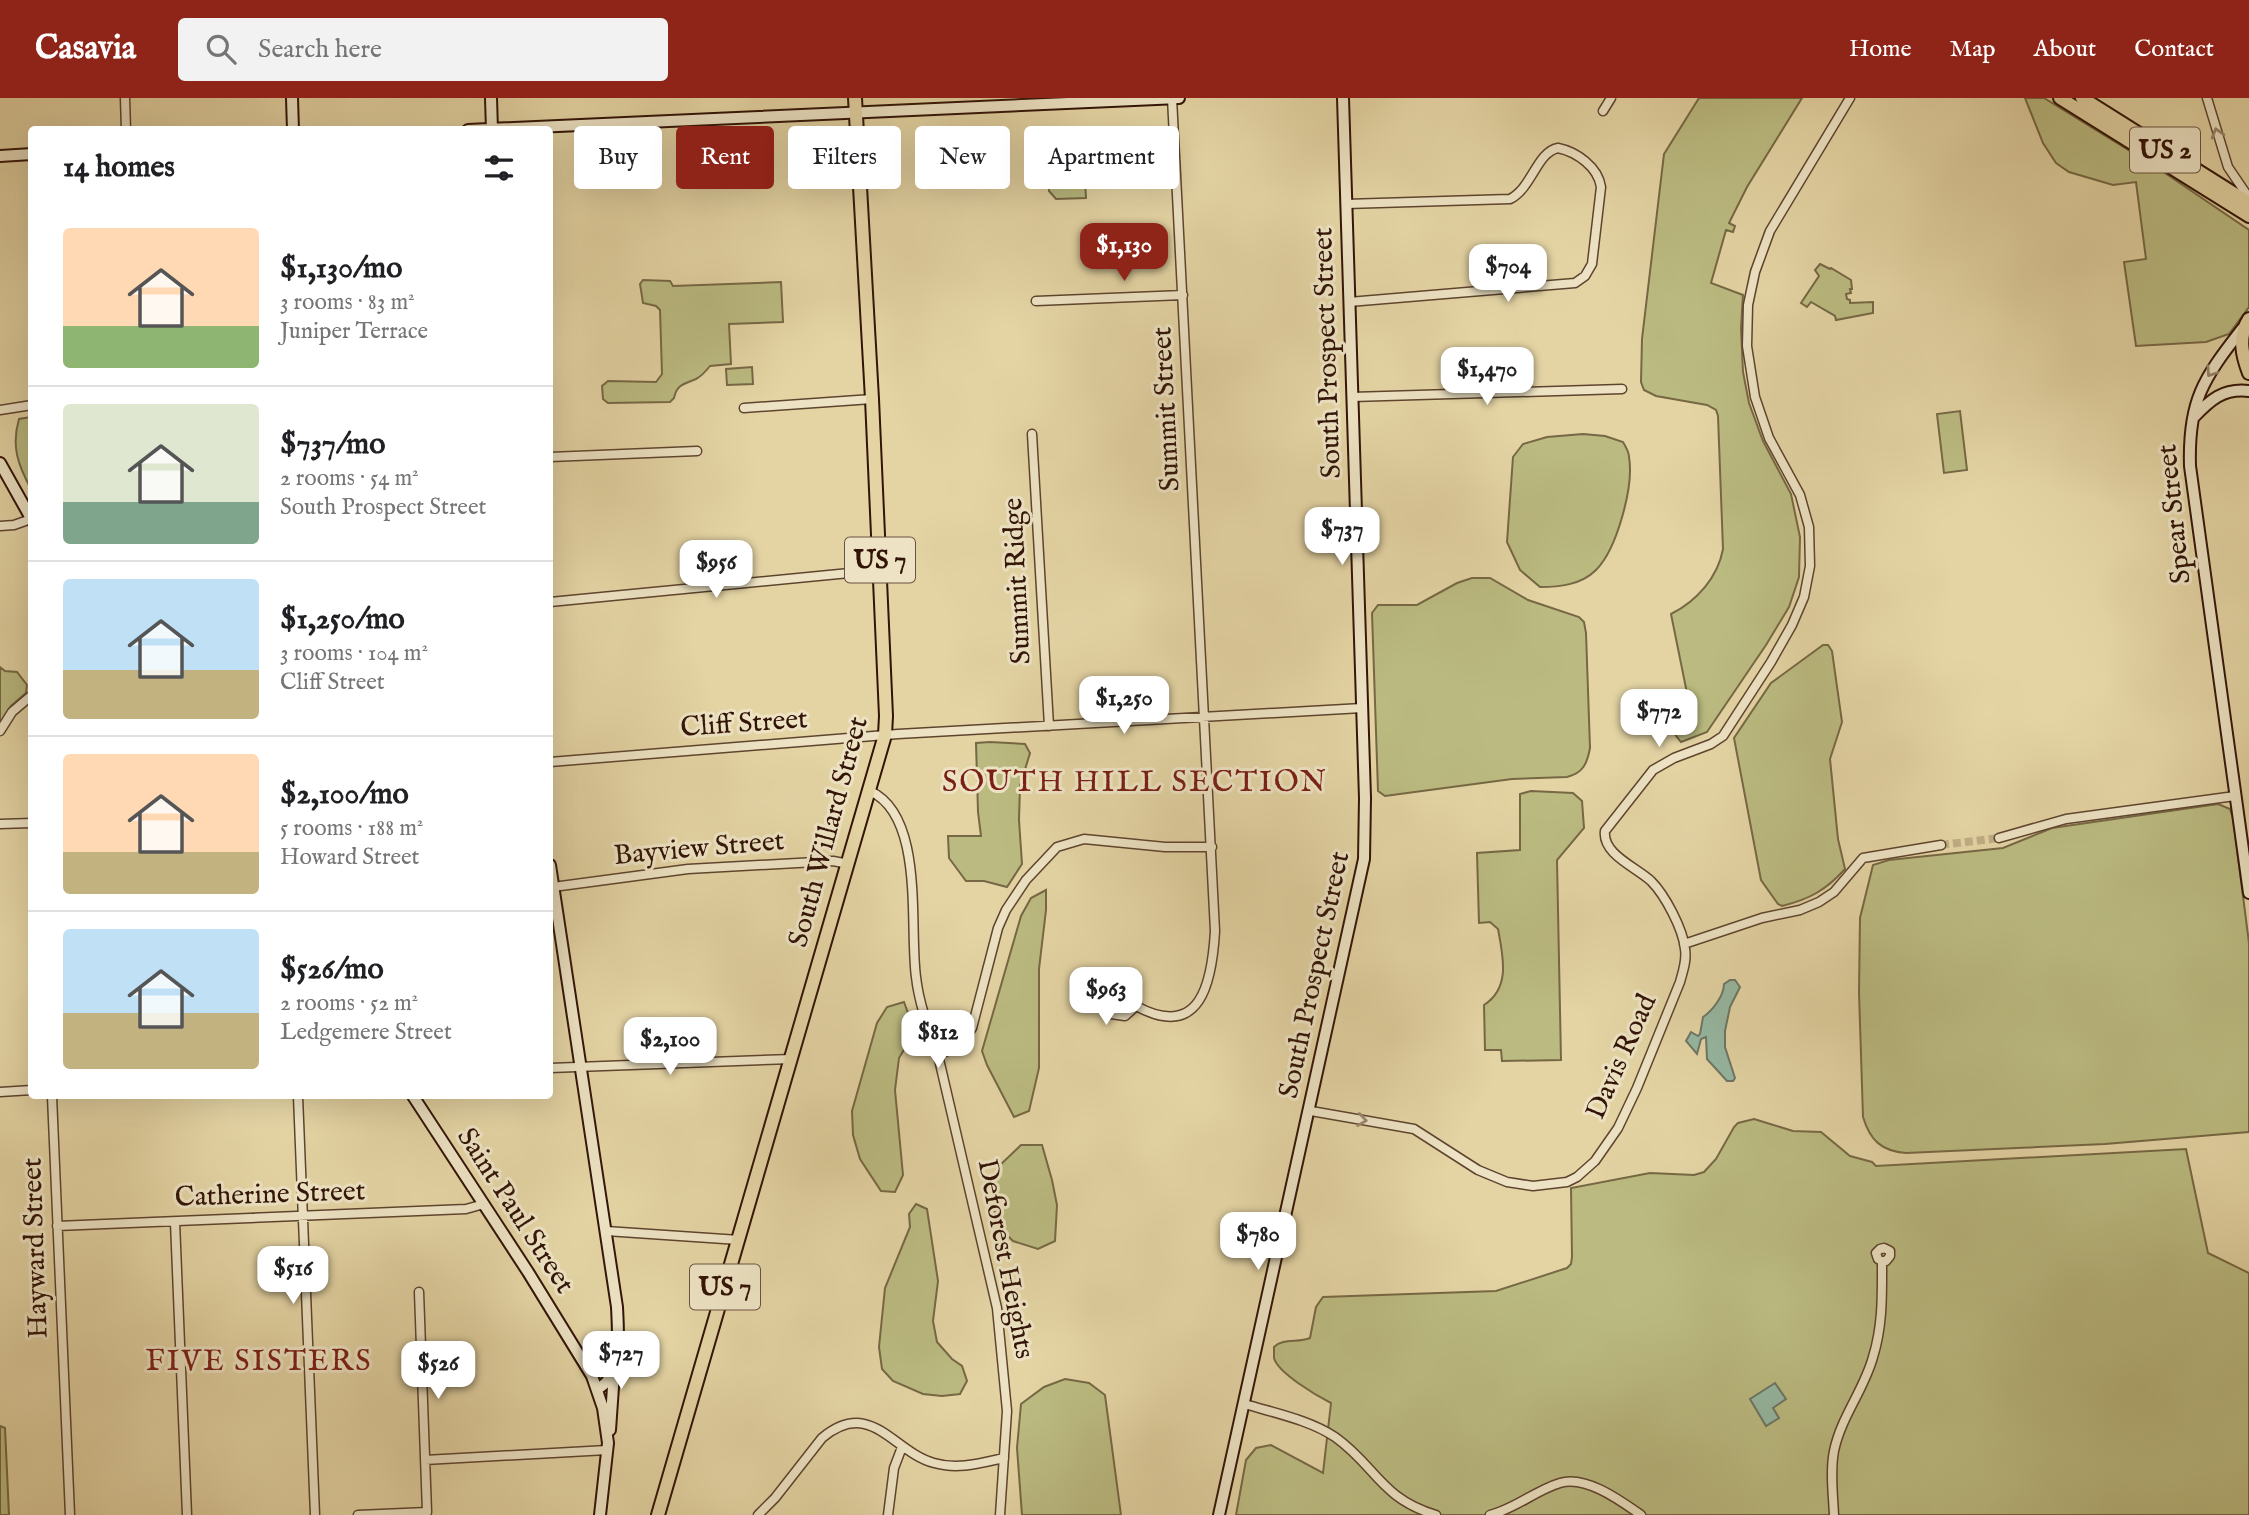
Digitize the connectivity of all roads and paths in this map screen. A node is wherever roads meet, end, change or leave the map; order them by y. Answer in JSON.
{"nodes":[{"id":1,"x":125,"y":98,"type":"edge"},
{"id":2,"x":292,"y":98,"type":"edge"},
{"id":3,"x":491,"y":98,"type":"edge"},
{"id":4,"x":855,"y":98,"type":"edge"},
{"id":5,"x":1172,"y":98,"type":"edge"},
{"id":6,"x":1179,"y":98,"type":"edge"},
{"id":7,"x":1343,"y":98,"type":"edge"},
{"id":8,"x":1611,"y":98,"type":"edge"},
{"id":9,"x":1850,"y":98,"type":"edge"},
{"id":10,"x":2060,"y":98,"type":"edge"},
{"id":11,"x":2082,"y":98,"type":"edge"},
{"id":12,"x":2207,"y":98,"type":"edge"},
{"id":13,"x":1023,"y":102,"type":"edge"},
{"id":14,"x":1603,"y":111,"type":"dead end"},
{"id":15,"x":856,"y":114,"type":"junction"},
{"id":16,"x":126,"y":126,"type":"edge"},
{"id":17,"x":293,"y":126,"type":"edge"},
{"id":18,"x":492,"y":126,"type":"edge"},
{"id":19,"x":553,"y":126,"type":"edge"},
{"id":20,"x":28,"y":154,"type":"edge"},
{"id":21,"x":0,"y":156,"type":"edge"},
{"id":22,"x":2249,"y":201,"type":"edge"},
{"id":23,"x":1346,"y":204,"type":"junction"},
{"id":24,"x":2249,"y":216,"type":"edge"},
{"id":25,"x":1184,"y":295,"type":"junction"},
{"id":26,"x":1036,"y":301,"type":"dead end"},
{"id":27,"x":1349,"y":302,"type":"junction"},
{"id":28,"x":2246,"y":324,"type":"edge"},
{"id":29,"x":2249,"y":373,"type":"edge"},
{"id":30,"x":1622,"y":388,"type":"dead end"},
{"id":31,"x":2249,"y":391,"type":"edge"},
{"id":32,"x":1352,"y":397,"type":"junction"},
{"id":33,"x":872,"y":399,"type":"junction"},
{"id":34,"x":28,"y":406,"type":"edge"},
{"id":35,"x":744,"y":408,"type":"dead end"},
{"id":36,"x":0,"y":410,"type":"edge"},
{"id":37,"x":2191,"y":420,"type":"junction"},
{"id":38,"x":1032,"y":434,"type":"dead end"},
{"id":39,"x":697,"y":451,"type":"dead end"},
{"id":40,"x":553,"y":457,"type":"edge"},
{"id":41,"x":0,"y":463,"type":"edge"},
{"id":42,"x":28,"y":514,"type":"edge"},
{"id":43,"x":28,"y":520,"type":"edge"},
{"id":44,"x":0,"y":526,"type":"edge"},
{"id":45,"x":880,"y":570,"type":"junction"},
{"id":46,"x":553,"y":602,"type":"edge"},
{"id":47,"x":28,"y":698,"type":"edge"},
{"id":48,"x":1362,"y":708,"type":"junction"},
{"id":49,"x":1205,"y":717,"type":"junction"},
{"id":50,"x":1049,"y":726,"type":"junction"},
{"id":51,"x":0,"y":732,"type":"edge"},
{"id":52,"x":885,"y":735,"type":"junction"},
{"id":53,"x":553,"y":762,"type":"edge"},
{"id":54,"x":870,"y":791,"type":"junction"},
{"id":55,"x":2235,"y":796,"type":"junction"},
{"id":56,"x":28,"y":823,"type":"edge"},
{"id":57,"x":0,"y":824,"type":"edge"},
{"id":58,"x":1999,"y":838,"type":"tunnel mouth"},
{"id":59,"x":1941,"y":845,"type":"tunnel mouth"},
{"id":60,"x":1212,"y":847,"type":"junction"},
{"id":61,"x":849,"y":863,"type":"junction"},
{"id":62,"x":553,"y":887,"type":"joint"},
{"id":63,"x":2249,"y":893,"type":"edge"},
{"id":64,"x":1684,"y":944,"type":"junction"},
{"id":65,"x":1136,"y":1006,"type":"junction"},
{"id":66,"x":938,"y":1055,"type":"junction"},
{"id":67,"x":792,"y":1059,"type":"junction"},
{"id":68,"x":580,"y":1067,"type":"junction"},
{"id":69,"x":553,"y":1068,"type":"edge"},
{"id":70,"x":28,"y":1090,"type":"edge"},
{"id":71,"x":0,"y":1092,"type":"edge"},
{"id":72,"x":52,"y":1099,"type":"edge"},
{"id":73,"x":298,"y":1099,"type":"edge"},
{"id":74,"x":416,"y":1099,"type":"edge"},
{"id":75,"x":1311,"y":1111,"type":"junction"},
{"id":76,"x":484,"y":1204,"type":"junction"},
{"id":77,"x":303,"y":1217,"type":"junction"},
{"id":78,"x":175,"y":1222,"type":"junction"},
{"id":79,"x":57,"y":1226,"type":"junction"},
{"id":80,"x":606,"y":1231,"type":"junction"},
{"id":81,"x":739,"y":1240,"type":"junction"},
{"id":82,"x":1882,"y":1261,"type":"dead end"},
{"id":83,"x":419,"y":1292,"type":"dead end"},
{"id":84,"x":614,"y":1368,"type":"junction"},
{"id":85,"x":597,"y":1389,"type":"junction"},
{"id":86,"x":1245,"y":1404,"type":"junction"},
{"id":87,"x":607,"y":1447,"type":"junction"},
{"id":88,"x":902,"y":1447,"type":"junction"},
{"id":89,"x":1004,"y":1458,"type":"junction"},
{"id":90,"x":425,"y":1460,"type":"junction"},
{"id":91,"x":70,"y":1515,"type":"edge"},
{"id":92,"x":187,"y":1515,"type":"edge"},
{"id":93,"x":315,"y":1515,"type":"edge"},
{"id":94,"x":358,"y":1515,"type":"edge"},
{"id":95,"x":600,"y":1515,"type":"edge"},
{"id":96,"x":659,"y":1515,"type":"edge"},
{"id":97,"x":758,"y":1515,"type":"edge"},
{"id":98,"x":888,"y":1515,"type":"edge"},
{"id":99,"x":1000,"y":1515,"type":"edge"},
{"id":100,"x":1219,"y":1515,"type":"edge"},
{"id":101,"x":1436,"y":1515,"type":"edge"},
{"id":102,"x":1490,"y":1515,"type":"edge"},
{"id":103,"x":1641,"y":1515,"type":"edge"},
{"id":104,"x":1834,"y":1515,"type":"edge"}],
"edges":[{"from":1,"to":16,"type":"street"},
{"from":2,"to":17,"type":"street"},
{"from":3,"to":18,"type":"street"},
{"from":4,"to":15,"type":"main road","name":"South Willard Street","number":"US 7"},
{"from":5,"to":6,"type":"street"},
{"from":5,"to":13,"type":"street"},
{"from":5,"to":25,"type":"street","name":"Summit Street"},
{"from":7,"to":23,"type":"street","name":"South Prospect Street"},
{"from":8,"to":14,"type":"street"},
{"from":9,"to":64,"type":"street"},
{"from":10,"to":24,"type":"main road","number":"US 2"},
{"from":11,"to":22,"type":"main road","number":"US 2"},
{"from":22,"to":12,"type":"street","one_way":true},
{"from":13,"to":15,"type":"street"},
{"from":15,"to":19,"type":"street"},
{"from":15,"to":33,"type":"main road","name":"South Willard Street","number":"US 7"},
{"from":20,"to":21,"type":"street"},
{"from":23,"to":27,"type":"street","name":"South Prospect Street"},
{"from":23,"to":27,"type":"street"},
{"from":25,"to":26,"type":"street"},
{"from":25,"to":49,"type":"street","name":"Summit Street"},
{"from":27,"to":32,"type":"street","name":"South Prospect Street"},
{"from":28,"to":29,"type":"main road","name":"Spear Street"},
{"from":28,"to":37,"type":"street","name":"Spear Street","one_way":true},
{"from":30,"to":32,"type":"street"},
{"from":31,"to":37,"type":"street","name":"Spear Street"},
{"from":32,"to":48,"type":"street","name":"South Prospect Street"},
{"from":33,"to":35,"type":"street"},
{"from":33,"to":45,"type":"main road","name":"South Willard Street","number":"US 7"},
{"from":34,"to":36,"type":"street"},
{"from":37,"to":55,"type":"street","name":"Spear Street"},
{"from":38,"to":50,"type":"street","name":"Summit Ridge"},
{"from":39,"to":40,"type":"street"},
{"from":41,"to":42,"type":"street"},
{"from":43,"to":44,"type":"street"},
{"from":45,"to":46,"type":"street"},
{"from":45,"to":52,"type":"main road","name":"South Willard Street","number":"US 7"},
{"from":47,"to":51,"type":"street"},
{"from":48,"to":49,"type":"street","name":"Cliff Street"},
{"from":48,"to":75,"type":"street","name":"South Prospect Street"},
{"from":49,"to":50,"type":"street","name":"Cliff Street"},
{"from":49,"to":60,"type":"street","name":"Summit Street"},
{"from":50,"to":52,"type":"street","name":"Cliff Street"},
{"from":52,"to":53,"type":"street","name":"Cliff Street"},
{"from":52,"to":54,"type":"main road","name":"South Willard Street","number":"US 7"},
{"from":54,"to":61,"type":"main road","name":"South Willard Street","number":"US 7"},
{"from":54,"to":66,"type":"street","name":"Deforest Heights"},
{"from":55,"to":58,"type":"street"},
{"from":55,"to":63,"type":"street","name":"Spear Street"},
{"from":56,"to":57,"type":"street"},
{"from":59,"to":64,"type":"street"},
{"from":60,"to":65,"type":"street","name":"Summit Street"},
{"from":60,"to":66,"type":"street"},
{"from":61,"to":62,"type":"street","name":"Bayview Street"},
{"from":61,"to":67,"type":"main road","name":"South Willard Street","number":"US 7"},
{"from":62,"to":68,"type":"street"},
{"from":75,"to":64,"type":"street","name":"Davis Road","one_way":true},
{"from":65,"to":65,"type":"street"},
{"from":66,"to":89,"type":"street","name":"Deforest Heights"},
{"from":67,"to":68,"type":"street"},
{"from":67,"to":81,"type":"main road","name":"South Willard Street","number":"US 7"},
{"from":68,"to":69,"type":"street"},
{"from":68,"to":80,"type":"street"},
{"from":70,"to":71,"type":"street"},
{"from":72,"to":79,"type":"street","name":"Hayward Street"},
{"from":73,"to":77,"type":"street"},
{"from":74,"to":76,"type":"street","name":"Saint Paul Street"},
{"from":75,"to":86,"type":"street","name":"South Prospect Street"},
{"from":76,"to":77,"type":"street","name":"Catherine Street"},
{"from":76,"to":85,"type":"street","name":"Saint Paul Street"},
{"from":77,"to":78,"type":"street","name":"Catherine Street"},
{"from":77,"to":93,"type":"street"},
{"from":78,"to":79,"type":"street","name":"Catherine Street"},
{"from":78,"to":92,"type":"street"},
{"from":79,"to":91,"type":"street","name":"Hayward Street"},
{"from":80,"to":81,"type":"street"},
{"from":80,"to":84,"type":"street"},
{"from":81,"to":96,"type":"main road","name":"South Willard Street","number":"US 7"},
{"from":82,"to":104,"type":"street"},
{"from":83,"to":90,"type":"street"},
{"from":84,"to":85,"type":"street"},
{"from":84,"to":87,"type":"street"},
{"from":85,"to":87,"type":"street","name":"Saint Paul Street"},
{"from":86,"to":100,"type":"street","name":"South Prospect Street"},
{"from":86,"to":101,"type":"street"},
{"from":87,"to":90,"type":"street"},
{"from":87,"to":95,"type":"street"},
{"from":88,"to":89,"type":"street"},
{"from":88,"to":97,"type":"street"},
{"from":88,"to":98,"type":"street"},
{"from":89,"to":99,"type":"street","name":"Deforest Heights"},
{"from":90,"to":94,"type":"street"},
{"from":102,"to":103,"type":"street"}]}
